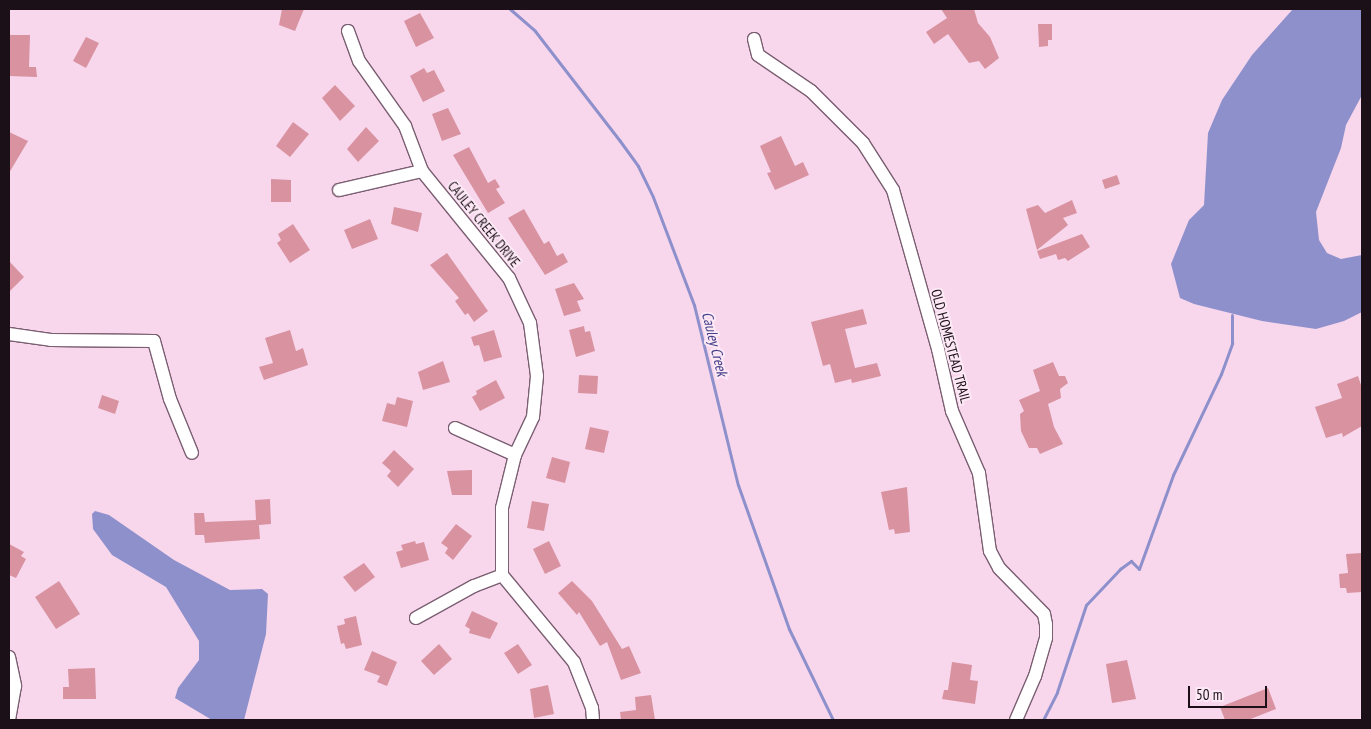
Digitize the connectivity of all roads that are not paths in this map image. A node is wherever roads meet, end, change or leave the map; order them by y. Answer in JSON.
{"nodes":[{"id":1,"x":348,"y":31,"type":"dead end"},
{"id":2,"x":754,"y":39,"type":"dead end"},
{"id":3,"x":422,"y":171,"type":"junction"},
{"id":4,"x":340,"y":190,"type":"dead end"},
{"id":5,"x":9,"y":334,"type":"edge"},
{"id":6,"x":455,"y":428,"type":"dead end"},
{"id":7,"x":192,"y":453,"type":"dead end"},
{"id":8,"x":515,"y":455,"type":"junction"},
{"id":9,"x":502,"y":574,"type":"junction"},
{"id":10,"x":416,"y":618,"type":"dead end"},
{"id":11,"x":9,"y":657,"type":"edge"},
{"id":12,"x":9,"y":720,"type":"edge"},
{"id":13,"x":593,"y":720,"type":"edge"},
{"id":14,"x":1016,"y":720,"type":"edge"}],
"edges":[{"from":1,"to":3,"type":"street","name":"CAULEY CREEK DRIVE"},
{"from":2,"to":14,"type":"street","name":"OLD HOMESTEAD TRAIL"},
{"from":3,"to":4,"type":"street"},
{"from":3,"to":8,"type":"street","name":"CAULEY CREEK DRIVE"},
{"from":5,"to":7,"type":"street"},
{"from":6,"to":8,"type":"street"},
{"from":8,"to":9,"type":"street","name":"CAULEY CREEK DRIVE"},
{"from":9,"to":10,"type":"street"},
{"from":9,"to":13,"type":"street"},
{"from":11,"to":12,"type":"street"}]}
